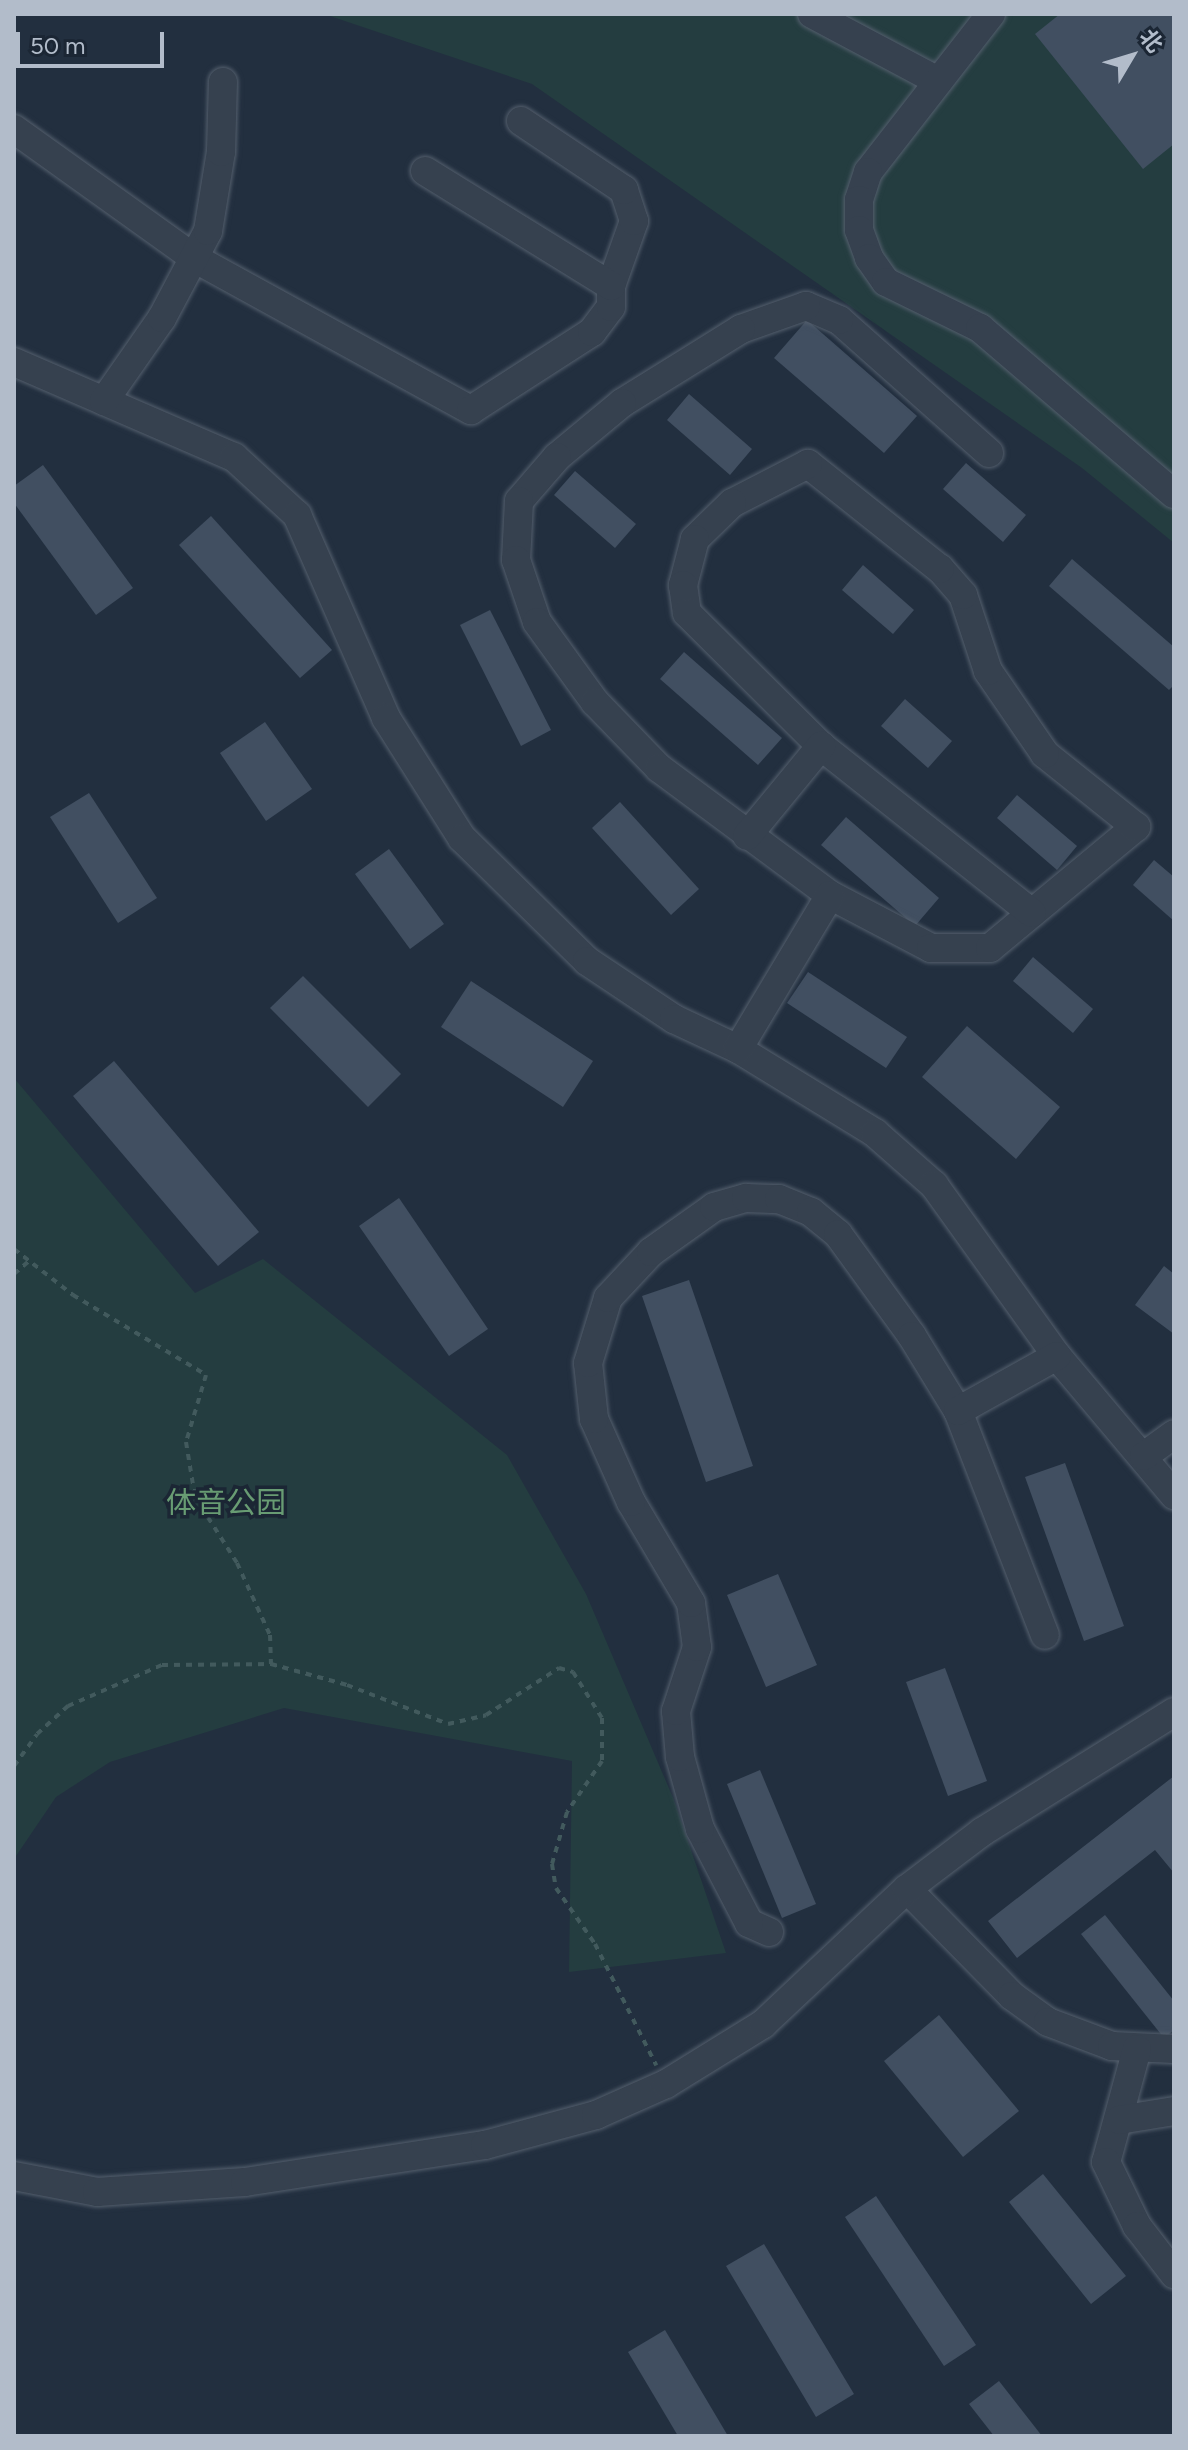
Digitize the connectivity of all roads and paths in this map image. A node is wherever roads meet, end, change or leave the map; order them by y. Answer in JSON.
{"nodes":[{"id":1,"x":812,"y":14,"type":"edge"},
{"id":2,"x":991,"y":14,"type":"edge"},
{"id":3,"x":938,"y":81,"type":"junction"},
{"id":4,"x":223,"y":82,"type":"dead end"},
{"id":5,"x":521,"y":121,"type":"dead end"},
{"id":6,"x":14,"y":129,"type":"edge"},
{"id":7,"x":425,"y":171,"type":"dead end"},
{"id":8,"x":194,"y":258,"type":"junction"},
{"id":9,"x":611,"y":286,"type":"junction"},
{"id":10,"x":14,"y":362,"type":"edge"},
{"id":11,"x":104,"y":401,"type":"junction"},
{"id":12,"x":989,"y":453,"type":"dead end"},
{"id":13,"x":1174,"y":494,"type":"edge"},
{"id":14,"x":821,"y":746,"type":"junction"},
{"id":15,"x":747,"y":836,"type":"junction"},
{"id":16,"x":830,"y":895,"type":"junction"},
{"id":17,"x":1032,"y":913,"type":"junction"},
{"id":18,"x":738,"y":1049,"type":"junction"},
{"id":19,"x":14,"y":1249,"type":"edge"},
{"id":20,"x":29,"y":1261,"type":"junction"},
{"id":21,"x":14,"y":1274,"type":"edge"},
{"id":22,"x":1057,"y":1356,"type":"junction"},
{"id":23,"x":958,"y":1411,"type":"junction"},
{"id":24,"x":1174,"y":1434,"type":"edge"},
{"id":25,"x":1144,"y":1456,"type":"junction"},
{"id":26,"x":1174,"y":1495,"type":"edge"},
{"id":27,"x":1045,"y":1635,"type":"dead end"},
{"id":28,"x":271,"y":1664,"type":"junction"},
{"id":29,"x":1174,"y":1712,"type":"edge"},
{"id":30,"x":14,"y":1766,"type":"edge"},
{"id":31,"x":907,"y":1889,"type":"junction"},
{"id":32,"x":769,"y":1932,"type":"dead end"},
{"id":33,"x":1137,"y":2049,"type":"junction"},
{"id":34,"x":1174,"y":2049,"type":"edge"},
{"id":35,"x":666,"y":2084,"type":"junction"},
{"id":36,"x":1174,"y":2111,"type":"edge"},
{"id":37,"x":1119,"y":2120,"type":"junction"},
{"id":38,"x":14,"y":2176,"type":"edge"},
{"id":39,"x":1174,"y":2274,"type":"edge"}],
"edges":[{"from":1,"to":3,"type":"street"},
{"from":2,"to":3,"type":"street"},
{"from":3,"to":13,"type":"street"},
{"from":4,"to":8,"type":"street"},
{"from":5,"to":9,"type":"street"},
{"from":6,"to":8,"type":"street"},
{"from":7,"to":9,"type":"street"},
{"from":8,"to":9,"type":"street"},
{"from":8,"to":11,"type":"street"},
{"from":10,"to":11,"type":"street"},
{"from":11,"to":18,"type":"street"},
{"from":12,"to":15,"type":"street"},
{"from":14,"to":15,"type":"street"},
{"from":14,"to":17,"type":"street"},
{"from":14,"to":17,"type":"street"},
{"from":15,"to":16,"type":"street"},
{"from":16,"to":17,"type":"street"},
{"from":16,"to":18,"type":"street"},
{"from":18,"to":22,"type":"street"},
{"from":19,"to":20,"type":"path"},
{"from":20,"to":21,"type":"path"},
{"from":20,"to":28,"type":"path"},
{"from":22,"to":23,"type":"street"},
{"from":22,"to":25,"type":"street"},
{"from":23,"to":27,"type":"street"},
{"from":23,"to":32,"type":"street"},
{"from":24,"to":25,"type":"street"},
{"from":25,"to":26,"type":"street"},
{"from":28,"to":30,"type":"path"},
{"from":28,"to":35,"type":"path"},
{"from":29,"to":31,"type":"street"},
{"from":31,"to":33,"type":"street"},
{"from":31,"to":35,"type":"street"},
{"from":33,"to":34,"type":"street"},
{"from":33,"to":37,"type":"street"},
{"from":35,"to":38,"type":"street"},
{"from":36,"to":37,"type":"street"},
{"from":37,"to":39,"type":"street"}]}
